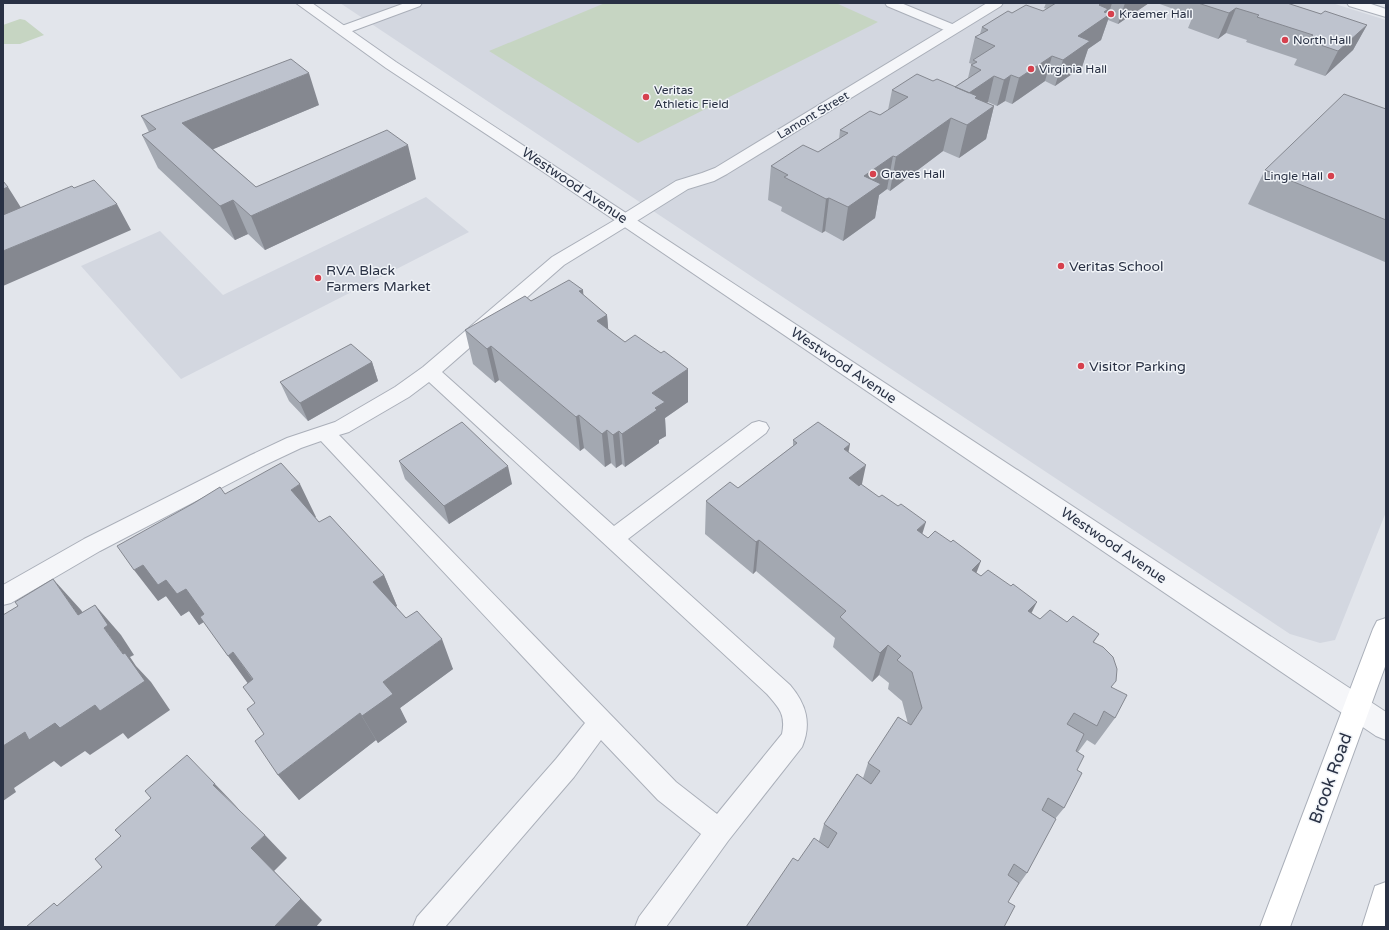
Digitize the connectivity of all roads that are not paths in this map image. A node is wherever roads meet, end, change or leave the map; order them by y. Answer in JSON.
{"nodes":[{"id":1,"x":303,"y":3,"type":"edge"},
{"id":2,"x":416,"y":3,"type":"edge"},
{"id":3,"x":891,"y":3,"type":"edge"},
{"id":4,"x":996,"y":3,"type":"edge"},
{"id":5,"x":1354,"y":3,"type":"edge"},
{"id":6,"x":1386,"y":13,"type":"edge"},
{"id":7,"x":953,"y":29,"type":"junction"},
{"id":8,"x":343,"y":30,"type":"junction"},
{"id":9,"x":626,"y":220,"type":"junction"},
{"id":10,"x":430,"y":372,"type":"junction"},
{"id":11,"x":759,"y":428,"type":"dead end"},
{"id":12,"x":325,"y":433,"type":"junction"},
{"id":13,"x":614,"y":538,"type":"junction"},
{"id":14,"x":3,"y":596,"type":"edge"},
{"id":15,"x":1386,"y":629,"type":"edge"},
{"id":16,"x":1357,"y":707,"type":"junction"},
{"id":17,"x":600,"y":722,"type":"junction"},
{"id":18,"x":1386,"y":727,"type":"edge"},
{"id":19,"x":719,"y":832,"type":"junction"},
{"id":20,"x":1386,"y":897,"type":"edge"},
{"id":21,"x":426,"y":927,"type":"edge"},
{"id":22,"x":648,"y":927,"type":"edge"},
{"id":23,"x":1275,"y":927,"type":"edge"},
{"id":24,"x":1377,"y":927,"type":"edge"}],
"edges":[{"from":1,"to":8,"type":"street","name":"Westwood Avenue"},
{"from":2,"to":8,"type":"lane"},
{"from":3,"to":7,"type":"lane"},
{"from":4,"to":7,"type":"street","name":"Lamont Street"},
{"from":5,"to":6,"type":"street"},
{"from":7,"to":9,"type":"street","name":"Lamont Street"},
{"from":8,"to":9,"type":"street","name":"Westwood Avenue"},
{"from":9,"to":10,"type":"lane"},
{"from":9,"to":16,"type":"street","name":"Westwood Avenue"},
{"from":10,"to":12,"type":"lane"},
{"from":10,"to":13,"type":"lane"},
{"from":11,"to":13,"type":"lane"},
{"from":12,"to":14,"type":"lane"},
{"from":12,"to":17,"type":"lane"},
{"from":13,"to":19,"type":"lane"},
{"from":15,"to":16,"type":"main road","name":"Brook Road"},
{"from":16,"to":18,"type":"street","name":"Westwood Avenue"},
{"from":16,"to":23,"type":"main road","name":"Brook Road"},
{"from":17,"to":19,"type":"lane"},
{"from":17,"to":21,"type":"lane"},
{"from":19,"to":22,"type":"lane"},
{"from":20,"to":24,"type":"main road"}]}
